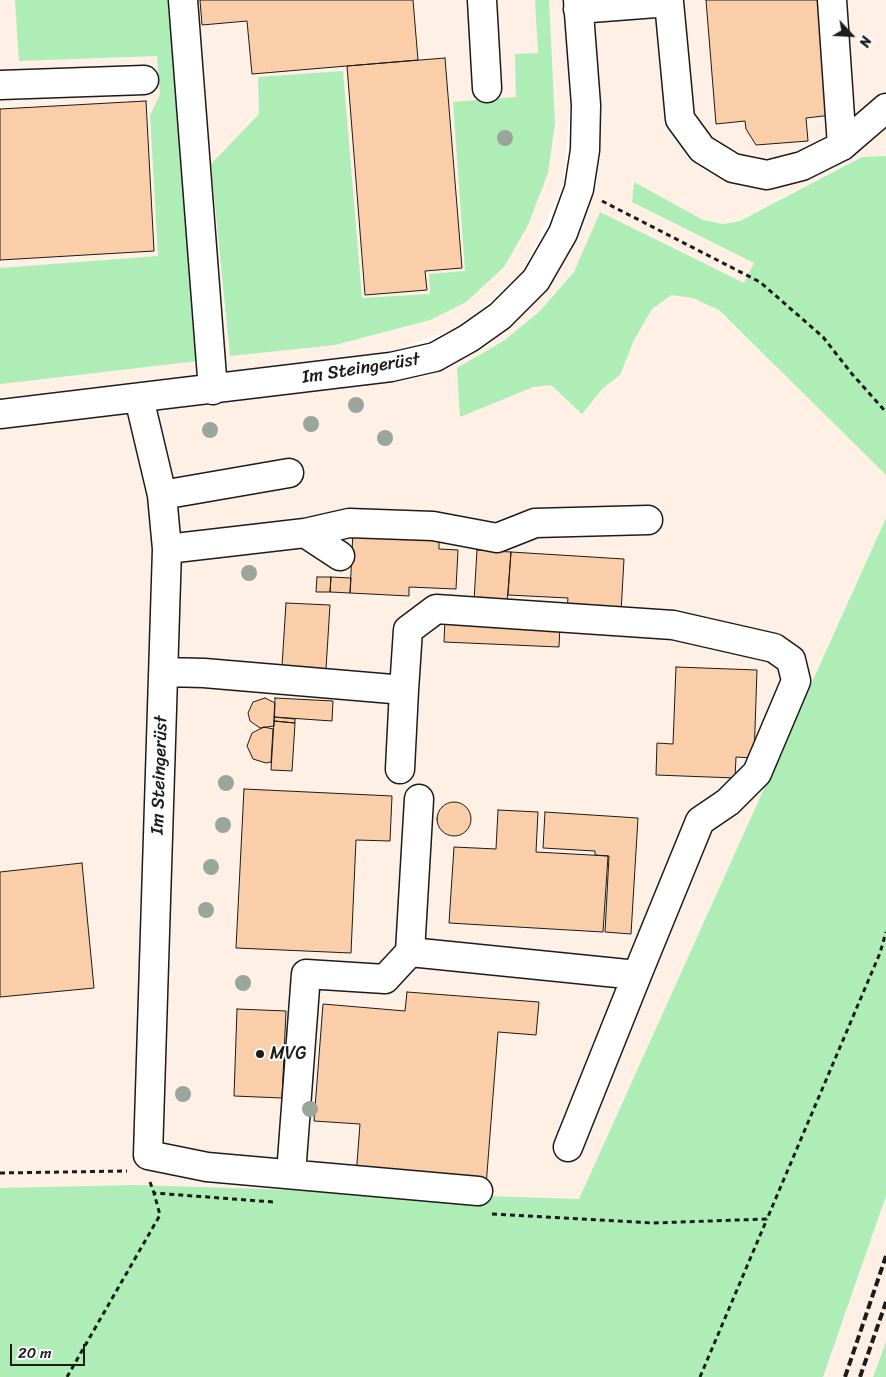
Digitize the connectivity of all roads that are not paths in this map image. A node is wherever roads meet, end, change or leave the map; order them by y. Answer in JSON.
{"nodes":[{"id":1,"x":183,"y":0,"type":"edge"},
{"id":2,"x":482,"y":0,"type":"edge"},
{"id":3,"x":832,"y":0,"type":"edge"},
{"id":4,"x":670,"y":1,"type":"edge"},
{"id":5,"x":578,"y":5,"type":"edge"},
{"id":6,"x":144,"y":80,"type":"dead end"},
{"id":7,"x":0,"y":85,"type":"edge"},
{"id":8,"x":487,"y":88,"type":"dead end"},
{"id":9,"x":886,"y":108,"type":"edge"},
{"id":10,"x":842,"y":146,"type":"junction"},
{"id":11,"x":213,"y":390,"type":"junction"},
{"id":12,"x":139,"y":398,"type":"junction"},
{"id":13,"x":0,"y":414,"type":"edge"},
{"id":14,"x":289,"y":473,"type":"dead end"},
{"id":15,"x":162,"y":495,"type":"junction"},
{"id":16,"x":648,"y":520,"type":"dead end"},
{"id":17,"x":305,"y":534,"type":"junction"},
{"id":18,"x":166,"y":549,"type":"junction"},
{"id":19,"x":340,"y":556,"type":"dead end"},
{"id":20,"x":164,"y":672,"type":"junction"},
{"id":21,"x":404,"y":690,"type":"junction"},
{"id":22,"x":400,"y":769,"type":"dead end"},
{"id":23,"x":419,"y":798,"type":"dead end"},
{"id":24,"x":410,"y":952,"type":"junction"},
{"id":25,"x":637,"y":974,"type":"junction"},
{"id":26,"x":568,"y":1147,"type":"dead end"},
{"id":27,"x":291,"y":1174,"type":"junction"},
{"id":28,"x":478,"y":1191,"type":"dead end"}],
"edges":[{"from":1,"to":11,"type":"street"},
{"from":2,"to":8,"type":"street"},
{"from":3,"to":10,"type":"street"},
{"from":4,"to":5,"type":"street"},
{"from":4,"to":10,"type":"street"},
{"from":5,"to":11,"type":"street","name":"Im Steingerüst"},
{"from":6,"to":7,"type":"street"},
{"from":9,"to":10,"type":"street"},
{"from":11,"to":12,"type":"street","name":"Im Steingerüst"},
{"from":12,"to":13,"type":"street","name":"Im Steingerüst"},
{"from":12,"to":15,"type":"street","name":"Im Steingerüst"},
{"from":14,"to":15,"type":"street"},
{"from":15,"to":18,"type":"street","name":"Im Steingerüst"},
{"from":16,"to":17,"type":"street"},
{"from":17,"to":18,"type":"street"},
{"from":17,"to":19,"type":"street"},
{"from":18,"to":20,"type":"street","name":"Im Steingerüst"},
{"from":20,"to":21,"type":"street"},
{"from":20,"to":27,"type":"street","name":"Im Steingerüst"},
{"from":21,"to":22,"type":"street"},
{"from":21,"to":25,"type":"street"},
{"from":23,"to":24,"type":"street"},
{"from":24,"to":25,"type":"street"},
{"from":24,"to":27,"type":"street"},
{"from":25,"to":26,"type":"street"},
{"from":27,"to":28,"type":"street"}]}
